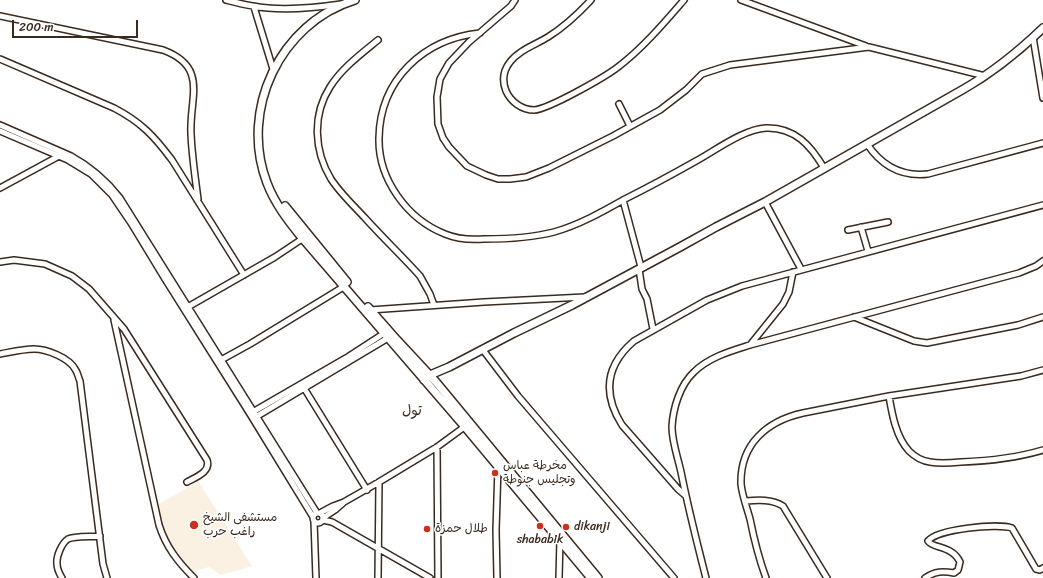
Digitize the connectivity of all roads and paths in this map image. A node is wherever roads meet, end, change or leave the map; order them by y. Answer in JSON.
{"nodes":[{"id":1,"x":226,"y":0,"type":"edge"},
{"id":2,"x":355,"y":0,"type":"edge"},
{"id":3,"x":515,"y":0,"type":"edge"},
{"id":4,"x":591,"y":0,"type":"edge"},
{"id":5,"x":684,"y":0,"type":"edge"},
{"id":6,"x":741,"y":0,"type":"edge"},
{"id":7,"x":345,"y":3,"type":"junction"},
{"id":8,"x":254,"y":7,"type":"junction"},
{"id":9,"x":0,"y":16,"type":"edge"},
{"id":10,"x":1043,"y":28,"type":"edge"},
{"id":11,"x":480,"y":33,"type":"junction"},
{"id":12,"x":1033,"y":38,"type":"junction"},
{"id":13,"x":378,"y":40,"type":"dead end"},
{"id":14,"x":869,"y":47,"type":"junction"},
{"id":15,"x":0,"y":59,"type":"edge"},
{"id":16,"x":273,"y":69,"type":"junction"},
{"id":17,"x":985,"y":76,"type":"junction"},
{"id":18,"x":1043,"y":98,"type":"edge"},
{"id":19,"x":619,"y":104,"type":"dead end"},
{"id":20,"x":0,"y":125,"type":"edge"},
{"id":21,"x":630,"y":126,"type":"junction"},
{"id":22,"x":0,"y":131,"type":"edge"},
{"id":23,"x":1043,"y":143,"type":"edge"},
{"id":24,"x":867,"y":144,"type":"junction"},
{"id":25,"x":60,"y":154,"type":"junction"},
{"id":26,"x":824,"y":168,"type":"junction"},
{"id":27,"x":0,"y":188,"type":"edge"},
{"id":28,"x":198,"y":200,"type":"junction"},
{"id":29,"x":623,"y":200,"type":"junction"},
{"id":30,"x":765,"y":202,"type":"junction"},
{"id":31,"x":1043,"y":205,"type":"edge"},
{"id":32,"x":888,"y":222,"type":"dead end"},
{"id":33,"x":861,"y":227,"type":"junction"},
{"id":34,"x":848,"y":230,"type":"dead end"},
{"id":35,"x":305,"y":237,"type":"junction"},
{"id":36,"x":868,"y":251,"type":"junction"},
{"id":37,"x":1043,"y":261,"type":"edge"},
{"id":38,"x":0,"y":262,"type":"edge"},
{"id":39,"x":640,"y":268,"type":"junction"},
{"id":40,"x":801,"y":269,"type":"junction"},
{"id":41,"x":793,"y":272,"type":"junction"},
{"id":42,"x":244,"y":275,"type":"junction"},
{"id":43,"x":346,"y":285,"type":"junction"},
{"id":44,"x":587,"y":297,"type":"junction"},
{"id":45,"x":434,"y":305,"type":"junction"},
{"id":46,"x":186,"y":308,"type":"junction"},
{"id":47,"x":370,"y":310,"type":"junction"},
{"id":48,"x":854,"y":317,"type":"junction"},
{"id":49,"x":1043,"y":317,"type":"edge"},
{"id":50,"x":114,"y":318,"type":"junction"},
{"id":51,"x":653,"y":329,"type":"junction"},
{"id":52,"x":387,"y":334,"type":"junction"},
{"id":53,"x":750,"y":345,"type":"junction"},
{"id":54,"x":483,"y":350,"type":"junction"},
{"id":55,"x":0,"y":354,"type":"edge"},
{"id":56,"x":221,"y":360,"type":"junction"},
{"id":57,"x":449,"y":367,"type":"junction"},
{"id":58,"x":1043,"y":370,"type":"edge"},
{"id":59,"x":318,"y":377,"type":"junction"},
{"id":60,"x":427,"y":378,"type":"junction"},
{"id":61,"x":433,"y":384,"type":"junction"},
{"id":62,"x":304,"y":388,"type":"junction"},
{"id":63,"x":889,"y":396,"type":"junction"},
{"id":64,"x":253,"y":415,"type":"junction"},
{"id":65,"x":467,"y":425,"type":"junction"},
{"id":66,"x":437,"y":447,"type":"junction"},
{"id":67,"x":1043,"y":450,"type":"edge"},
{"id":68,"x":500,"y":465,"type":"junction"},
{"id":69,"x":187,"y":482,"type":"dead end"},
{"id":70,"x":379,"y":482,"type":"junction"},
{"id":71,"x":367,"y":490,"type":"junction"},
{"id":72,"x":686,"y":496,"type":"junction"},
{"id":73,"x":746,"y":501,"type":"junction"},
{"id":74,"x":344,"y":502,"type":"junction"},
{"id":75,"x":316,"y":516,"type":"junction"},
{"id":76,"x":322,"y":520,"type":"junction"},
{"id":77,"x":100,"y":536,"type":"junction"},
{"id":78,"x":561,"y":538,"type":"junction"},
{"id":79,"x":316,"y":540,"type":"junction"},
{"id":80,"x":378,"y":549,"type":"junction"},
{"id":81,"x":1043,"y":568,"type":"edge"},
{"id":82,"x":62,"y":578,"type":"edge"},
{"id":83,"x":107,"y":578,"type":"edge"},
{"id":84,"x":194,"y":578,"type":"edge"},
{"id":85,"x":316,"y":578,"type":"edge"},
{"id":86,"x":378,"y":578,"type":"edge"},
{"id":87,"x":430,"y":578,"type":"edge"},
{"id":88,"x":438,"y":578,"type":"edge"},
{"id":89,"x":497,"y":578,"type":"edge"},
{"id":90,"x":559,"y":578,"type":"edge"},
{"id":91,"x":592,"y":578,"type":"edge"},
{"id":92,"x":598,"y":578,"type":"edge"},
{"id":93,"x":674,"y":578,"type":"edge"},
{"id":94,"x":706,"y":578,"type":"edge"},
{"id":95,"x":766,"y":578,"type":"edge"},
{"id":96,"x":827,"y":578,"type":"edge"},
{"id":97,"x":925,"y":578,"type":"edge"}],
"edges":[{"from":1,"to":8,"type":"street"},
{"from":2,"to":7,"type":"street"},
{"from":3,"to":11,"type":"street"},
{"from":4,"to":5,"type":"street"},
{"from":6,"to":14,"type":"street"},
{"from":7,"to":8,"type":"street"},
{"from":7,"to":16,"type":"street"},
{"from":8,"to":16,"type":"street"},
{"from":9,"to":28,"type":"street"},
{"from":10,"to":12,"type":"street"},
{"from":11,"to":21,"type":"street"},
{"from":11,"to":29,"type":"street"},
{"from":12,"to":17,"type":"street"},
{"from":12,"to":18,"type":"street"},
{"from":13,"to":45,"type":"street"},
{"from":14,"to":17,"type":"street"},
{"from":14,"to":21,"type":"street"},
{"from":15,"to":28,"type":"street"},
{"from":16,"to":35,"type":"street"},
{"from":17,"to":24,"type":"street"},
{"from":19,"to":21,"type":"street"},
{"from":20,"to":25,"type":"street"},
{"from":22,"to":25,"type":"street"},
{"from":23,"to":24,"type":"street"},
{"from":24,"to":26,"type":"street"},
{"from":25,"to":27,"type":"street"},
{"from":25,"to":46,"type":"street"},
{"from":26,"to":29,"type":"street"},
{"from":26,"to":30,"type":"street"},
{"from":28,"to":42,"type":"street"},
{"from":29,"to":39,"type":"street"},
{"from":30,"to":39,"type":"street"},
{"from":30,"to":40,"type":"street"},
{"from":31,"to":36,"type":"street"},
{"from":32,"to":33,"type":"street"},
{"from":33,"to":34,"type":"street"},
{"from":33,"to":36,"type":"street"},
{"from":35,"to":42,"type":"street"},
{"from":35,"to":43,"type":"street"},
{"from":36,"to":40,"type":"street"},
{"from":37,"to":48,"type":"street"},
{"from":38,"to":50,"type":"street"},
{"from":39,"to":44,"type":"street"},
{"from":39,"to":51,"type":"street"},
{"from":40,"to":41,"type":"street"},
{"from":41,"to":51,"type":"street"},
{"from":41,"to":53,"type":"street"},
{"from":42,"to":46,"type":"street"},
{"from":43,"to":47,"type":"street"},
{"from":43,"to":52,"type":"street"},
{"from":43,"to":56,"type":"street"},
{"from":44,"to":45,"type":"street"},
{"from":44,"to":54,"type":"street"},
{"from":45,"to":47,"type":"street"},
{"from":46,"to":56,"type":"street"},
{"from":46,"to":64,"type":"street"},
{"from":47,"to":52,"type":"street"},
{"from":48,"to":49,"type":"street"},
{"from":48,"to":53,"type":"street"},
{"from":50,"to":69,"type":"street"},
{"from":50,"to":84,"type":"street"},
{"from":51,"to":72,"type":"street"},
{"from":52,"to":59,"type":"street"},
{"from":52,"to":60,"type":"street"},
{"from":53,"to":72,"type":"street"},
{"from":54,"to":57,"type":"street"},
{"from":54,"to":93,"type":"street"},
{"from":55,"to":77,"type":"street"},
{"from":56,"to":64,"type":"street"},
{"from":57,"to":60,"type":"street"},
{"from":57,"to":61,"type":"street"},
{"from":58,"to":63,"type":"street"},
{"from":59,"to":62,"type":"street"},
{"from":59,"to":64,"type":"street"},
{"from":60,"to":61,"type":"street"},
{"from":61,"to":65,"type":"street"},
{"from":62,"to":64,"type":"street"},
{"from":62,"to":71,"type":"street"},
{"from":63,"to":67,"type":"street"},
{"from":63,"to":73,"type":"street"},
{"from":64,"to":75,"type":"street"},
{"from":65,"to":66,"type":"street"},
{"from":65,"to":68,"type":"street"},
{"from":66,"to":70,"type":"street"},
{"from":66,"to":88,"type":"street"},
{"from":68,"to":78,"type":"street"},
{"from":68,"to":89,"type":"street"},
{"from":70,"to":71,"type":"street"},
{"from":70,"to":80,"type":"street"},
{"from":71,"to":74,"type":"street"},
{"from":72,"to":94,"type":"street"},
{"from":73,"to":95,"type":"street"},
{"from":73,"to":96,"type":"street"},
{"from":74,"to":75,"type":"street"},
{"from":74,"to":76,"type":"street"},
{"from":75,"to":76,"type":"street"},
{"from":75,"to":76,"type":"street"},
{"from":75,"to":79,"type":"street"},
{"from":76,"to":79,"type":"street"},
{"from":76,"to":80,"type":"street"},
{"from":77,"to":82,"type":"street"},
{"from":77,"to":83,"type":"street"},
{"from":78,"to":90,"type":"street"},
{"from":78,"to":91,"type":"street"},
{"from":78,"to":92,"type":"street"},
{"from":79,"to":85,"type":"street"},
{"from":80,"to":86,"type":"street"},
{"from":80,"to":87,"type":"street"},
{"from":81,"to":97,"type":"street"}]}
